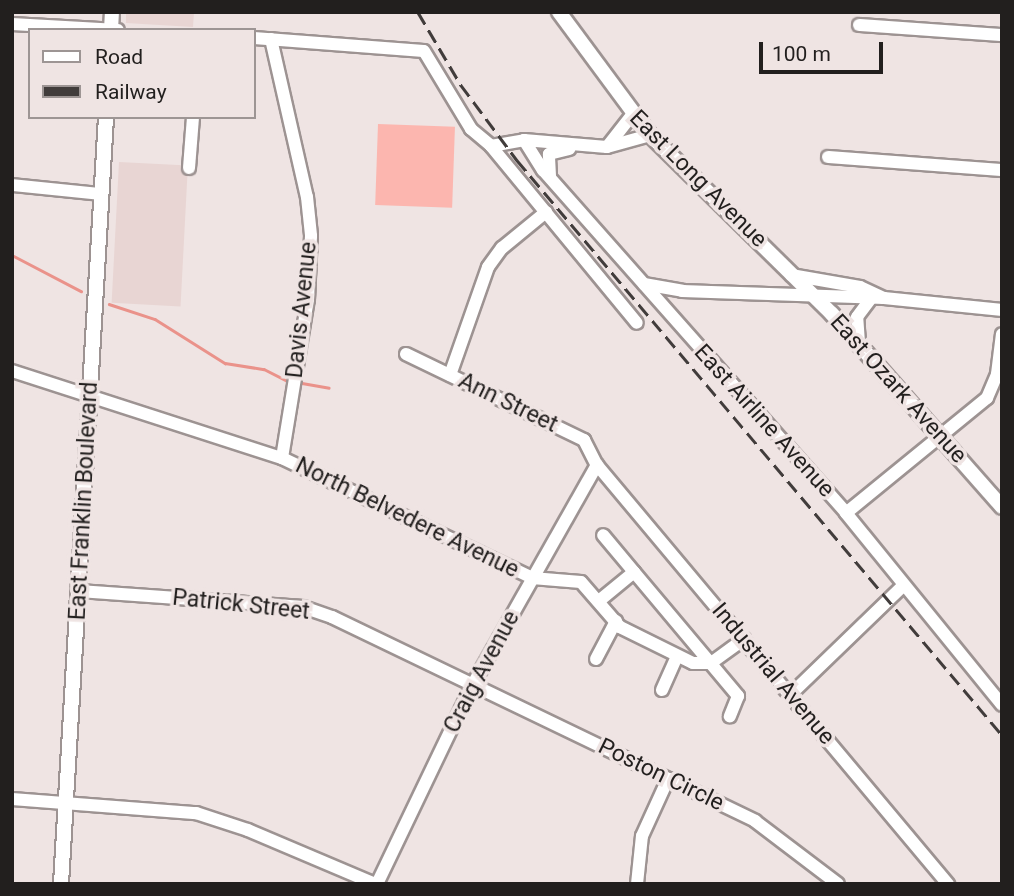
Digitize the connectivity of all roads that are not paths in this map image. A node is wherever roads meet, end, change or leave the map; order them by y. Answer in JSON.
{"nodes":[{"id":1,"x":559,"y":12,"type":"edge"},
{"id":2,"x":12,"y":24,"type":"edge"},
{"id":3,"x":859,"y":25,"type":"dead end"},
{"id":4,"x":78,"y":28,"type":"edge"},
{"id":5,"x":1002,"y":35,"type":"edge"},
{"id":6,"x":256,"y":38,"type":"edge"},
{"id":7,"x":271,"y":39,"type":"junction"},
{"id":8,"x":632,"y":115,"type":"junction"},
{"id":9,"x":106,"y":119,"type":"edge"},
{"id":10,"x":194,"y":119,"type":"edge"},
{"id":11,"x":650,"y":135,"type":"junction"},
{"id":12,"x":524,"y":140,"type":"junction"},
{"id":13,"x":491,"y":146,"type":"junction"},
{"id":14,"x":607,"y":147,"type":"junction"},
{"id":15,"x":828,"y":157,"type":"dead end"},
{"id":16,"x":189,"y":167,"type":"dead end"},
{"id":17,"x":1002,"y":170,"type":"edge"},
{"id":18,"x":550,"y":177,"type":"junction"},
{"id":19,"x":12,"y":185,"type":"edge"},
{"id":20,"x":101,"y":194,"type":"junction"},
{"id":21,"x":546,"y":212,"type":"junction"},
{"id":22,"x":791,"y":275,"type":"junction"},
{"id":23,"x":643,"y":284,"type":"junction"},
{"id":24,"x":860,"y":287,"type":"junction"},
{"id":25,"x":682,"y":291,"type":"junction"},
{"id":26,"x":816,"y":297,"type":"junction"},
{"id":27,"x":884,"y":298,"type":"junction"},
{"id":28,"x":870,"y":300,"type":"junction"},
{"id":29,"x":1002,"y":310,"type":"edge"},
{"id":30,"x":674,"y":319,"type":"junction"},
{"id":31,"x":637,"y":323,"type":"dead end"},
{"id":32,"x":1002,"y":334,"type":"edge"},
{"id":33,"x":859,"y":343,"type":"junction"},
{"id":34,"x":406,"y":355,"type":"dead end"},
{"id":35,"x":12,"y":371,"type":"edge"},
{"id":36,"x":450,"y":374,"type":"junction"},
{"id":37,"x":90,"y":398,"type":"junction"},
{"id":38,"x":943,"y":436,"type":"junction"},
{"id":39,"x":282,"y":458,"type":"junction"},
{"id":40,"x":597,"y":465,"type":"junction"},
{"id":41,"x":1002,"y":507,"type":"edge"},
{"id":42,"x":846,"y":513,"type":"junction"},
{"id":43,"x":603,"y":535,"type":"dead end"},
{"id":44,"x":634,"y":572,"type":"junction"},
{"id":45,"x":532,"y":578,"type":"junction"},
{"id":46,"x":904,"y":586,"type":"junction"},
{"id":47,"x":79,"y":591,"type":"junction"},
{"id":48,"x":600,"y":600,"type":"junction"},
{"id":49,"x":615,"y":621,"type":"junction"},
{"id":50,"x":744,"y":639,"type":"junction"},
{"id":51,"x":677,"y":657,"type":"junction"},
{"id":52,"x":596,"y":659,"type":"dead end"},
{"id":53,"x":711,"y":663,"type":"junction"},
{"id":54,"x":473,"y":684,"type":"junction"},
{"id":55,"x":662,"y":691,"type":"dead end"},
{"id":56,"x":790,"y":695,"type":"junction"},
{"id":57,"x":1002,"y":705,"type":"edge"},
{"id":58,"x":730,"y":716,"type":"dead end"},
{"id":59,"x":668,"y":779,"type":"junction"},
{"id":60,"x":12,"y":799,"type":"edge"},
{"id":61,"x":67,"y":802,"type":"junction"},
{"id":62,"x":61,"y":884,"type":"edge"},
{"id":63,"x":376,"y":884,"type":"edge"},
{"id":64,"x":637,"y":884,"type":"edge"},
{"id":65,"x":838,"y":884,"type":"edge"},
{"id":66,"x":948,"y":884,"type":"edge"}],
"edges":[{"from":1,"to":8,"type":"main road","name":"East Long Avenue"},
{"from":2,"to":4,"type":"street"},
{"from":3,"to":5,"type":"street"},
{"from":6,"to":7,"type":"street"},
{"from":7,"to":13,"type":"street"},
{"from":7,"to":39,"type":"street","name":"Davis Avenue"},
{"from":8,"to":11,"type":"main road","name":"East Long Avenue"},
{"from":8,"to":14,"type":"street"},
{"from":9,"to":20,"type":"main road","name":"East Franklin Boulevard"},
{"from":10,"to":16,"type":"street"},
{"from":11,"to":14,"type":"street"},
{"from":11,"to":22,"type":"main road","name":"East Long Avenue"},
{"from":12,"to":13,"type":"street"},
{"from":12,"to":14,"type":"street"},
{"from":12,"to":18,"type":"street","name":"East Airline Avenue"},
{"from":13,"to":21,"type":"street"},
{"from":14,"to":18,"type":"street"},
{"from":15,"to":17,"type":"street"},
{"from":18,"to":23,"type":"street","name":"East Airline Avenue"},
{"from":19,"to":20,"type":"street"},
{"from":20,"to":37,"type":"main road","name":"East Franklin Boulevard"},
{"from":21,"to":31,"type":"street"},
{"from":21,"to":36,"type":"street"},
{"from":22,"to":24,"type":"street"},
{"from":22,"to":26,"type":"main road","name":"East Ozark Avenue"},
{"from":23,"to":25,"type":"street"},
{"from":23,"to":30,"type":"street","name":"East Airline Avenue"},
{"from":24,"to":26,"type":"street"},
{"from":24,"to":27,"type":"street"},
{"from":25,"to":26,"type":"street"},
{"from":25,"to":30,"type":"street"},
{"from":26,"to":28,"type":"street"},
{"from":26,"to":33,"type":"main road","name":"East Ozark Avenue"},
{"from":27,"to":28,"type":"street"},
{"from":27,"to":29,"type":"street"},
{"from":28,"to":33,"type":"street"},
{"from":30,"to":42,"type":"street","name":"East Airline Avenue"},
{"from":32,"to":38,"type":"street"},
{"from":33,"to":38,"type":"main road","name":"East Ozark Avenue"},
{"from":34,"to":36,"type":"street","name":"Ann Street"},
{"from":35,"to":37,"type":"street","name":"North Belvedere Avenue"},
{"from":36,"to":40,"type":"street","name":"Ann Street"},
{"from":37,"to":39,"type":"street","name":"North Belvedere Avenue"},
{"from":37,"to":47,"type":"main road","name":"East Franklin Boulevard"},
{"from":38,"to":41,"type":"main road","name":"East Ozark Avenue"},
{"from":38,"to":42,"type":"street"},
{"from":39,"to":45,"type":"street","name":"North Belvedere Avenue"},
{"from":40,"to":45,"type":"street","name":"Craig Avenue"},
{"from":40,"to":50,"type":"street","name":"Industrial Avenue"},
{"from":42,"to":46,"type":"street","name":"East Airline Avenue"},
{"from":43,"to":44,"type":"street"},
{"from":44,"to":48,"type":"street"},
{"from":44,"to":53,"type":"street"},
{"from":45,"to":48,"type":"street"},
{"from":45,"to":54,"type":"street","name":"Craig Avenue"},
{"from":46,"to":56,"type":"street"},
{"from":46,"to":57,"type":"street","name":"East Airline Avenue"},
{"from":47,"to":54,"type":"street","name":"Patrick Street"},
{"from":47,"to":61,"type":"main road","name":"East Franklin Boulevard"},
{"from":48,"to":49,"type":"street"},
{"from":49,"to":51,"type":"street"},
{"from":49,"to":52,"type":"street"},
{"from":50,"to":53,"type":"street"},
{"from":50,"to":56,"type":"street","name":"Industrial Avenue"},
{"from":51,"to":53,"type":"street"},
{"from":51,"to":55,"type":"street"},
{"from":53,"to":58,"type":"street"},
{"from":54,"to":59,"type":"street","name":"Poston Circle"},
{"from":54,"to":63,"type":"street","name":"Craig Avenue"},
{"from":56,"to":66,"type":"street","name":"Industrial Avenue"},
{"from":59,"to":64,"type":"street"},
{"from":59,"to":65,"type":"street","name":"Poston Circle"},
{"from":60,"to":61,"type":"street"},
{"from":61,"to":62,"type":"main road","name":"East Franklin Boulevard"},
{"from":61,"to":63,"type":"street"}]}
